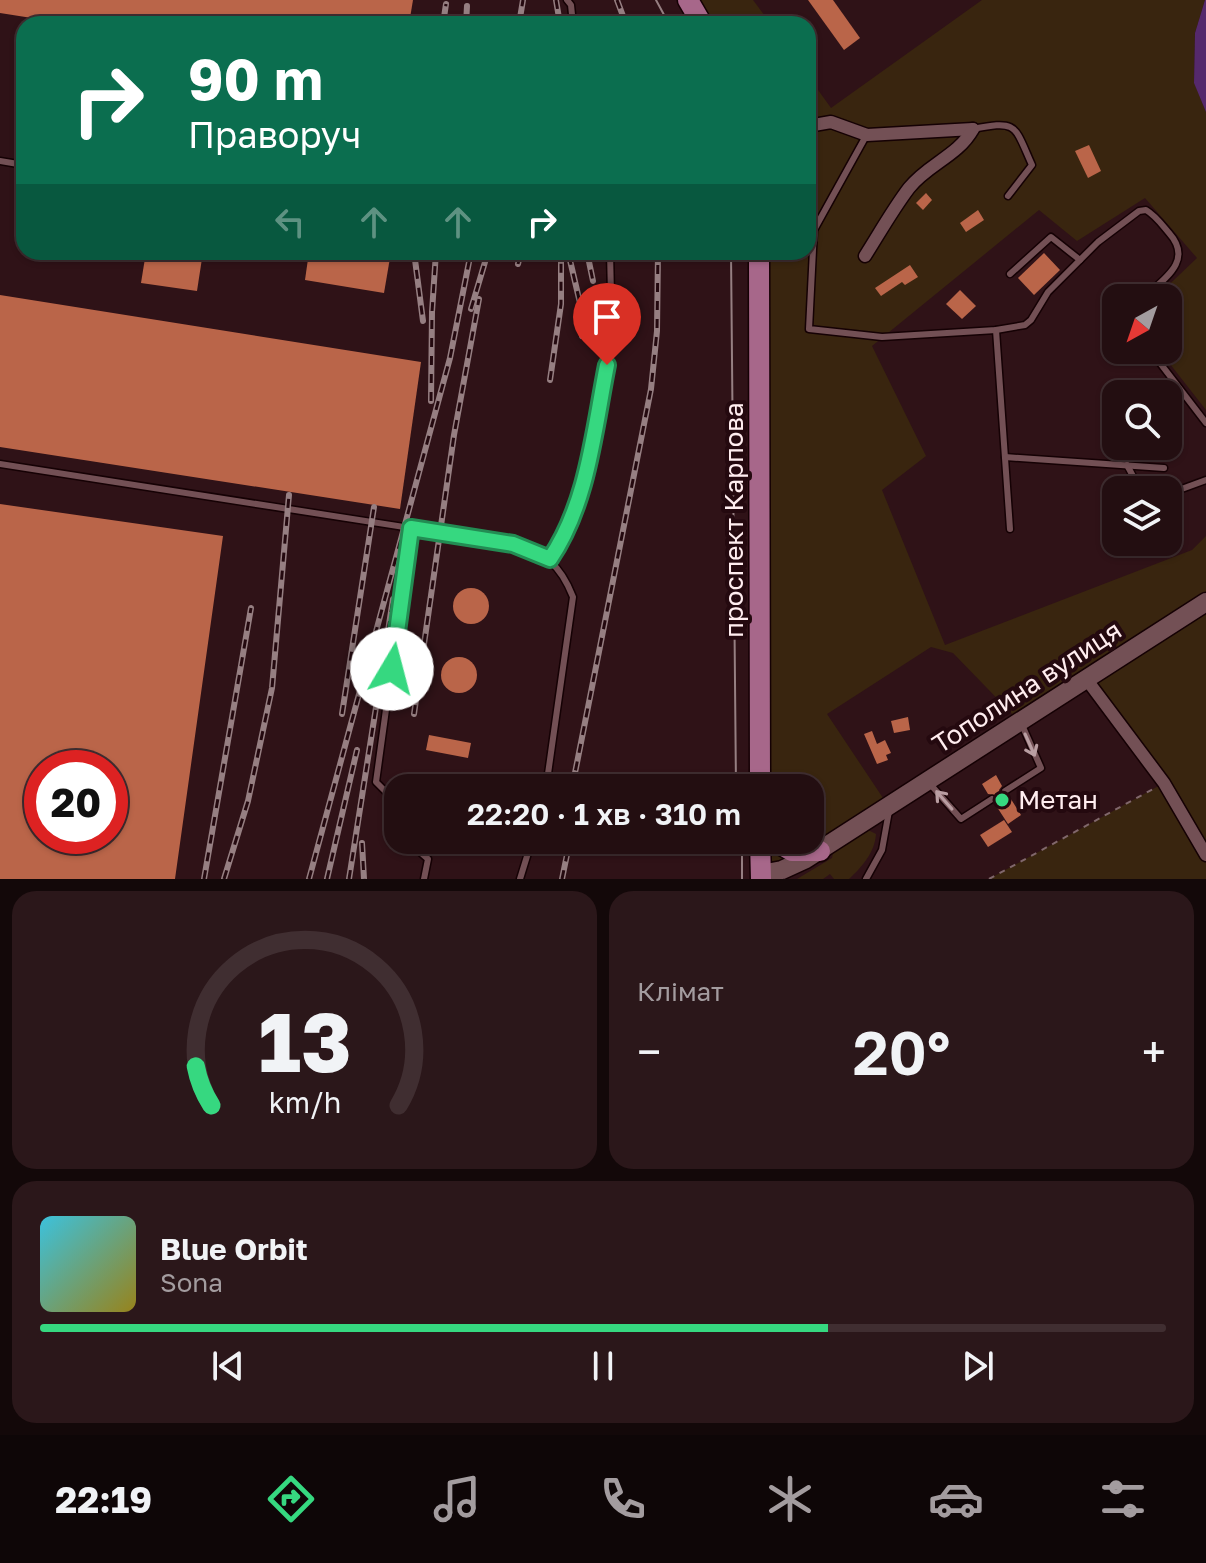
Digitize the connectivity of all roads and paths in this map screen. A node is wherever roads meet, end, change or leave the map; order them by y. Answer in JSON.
{"nodes":[{"id":1,"x":816,"y":125,"type":"edge"},
{"id":2,"x":973,"y":129,"type":"junction"},
{"id":3,"x":867,"y":135,"type":"junction"},
{"id":4,"x":1008,"y":196,"type":"dead end"},
{"id":5,"x":816,"y":226,"type":"edge"},
{"id":6,"x":865,"y":256,"type":"dead end"},
{"id":7,"x":610,"y":260,"type":"edge"},
{"id":8,"x":759,"y":260,"type":"edge"},
{"id":9,"x":812,"y":260,"type":"edge"},
{"id":10,"x":1080,"y":260,"type":"junction"},
{"id":11,"x":1010,"y":274,"type":"dead end"},
{"id":12,"x":1157,"y":284,"type":"edge"},
{"id":13,"x":996,"y":330,"type":"junction"},
{"id":14,"x":1161,"y":364,"type":"edge"},
{"id":15,"x":1206,"y":423,"type":"edge"},
{"id":16,"x":1005,"y":457,"type":"junction"},
{"id":17,"x":0,"y":464,"type":"edge"},
{"id":18,"x":1127,"y":465,"type":"junction"},
{"id":19,"x":1164,"y":468,"type":"dead end"},
{"id":20,"x":1133,"y":476,"type":"edge"},
{"id":21,"x":1206,"y":480,"type":"edge"},
{"id":22,"x":1182,"y":489,"type":"edge"},
{"id":23,"x":411,"y":528,"type":"junction"},
{"id":24,"x":1010,"y":529,"type":"dead end"},
{"id":25,"x":550,"y":559,"type":"junction"},
{"id":26,"x":1206,"y":602,"type":"edge"},
{"id":27,"x":1087,"y":680,"type":"junction"},
{"id":28,"x":1020,"y":722,"type":"junction"},
{"id":29,"x":548,"y":774,"type":"edge"},
{"id":30,"x":760,"y":774,"type":"edge"},
{"id":31,"x":928,"y":781,"type":"junction"},
{"id":32,"x":1164,"y":783,"type":"junction"},
{"id":33,"x":384,"y":790,"type":"edge"},
{"id":34,"x":1005,"y":791,"type":"dead end"},
{"id":35,"x":992,"y":799,"type":"dead end"},
{"id":36,"x":883,"y":811,"type":"junction"},
{"id":37,"x":422,"y":854,"type":"edge"},
{"id":38,"x":528,"y":854,"type":"edge"},
{"id":39,"x":760,"y":854,"type":"edge"},
{"id":40,"x":808,"y":854,"type":"edge"},
{"id":41,"x":813,"y":855,"type":"junction"},
{"id":42,"x":1206,"y":855,"type":"edge"},
{"id":43,"x":761,"y":876,"type":"edge"},
{"id":44,"x":424,"y":879,"type":"edge"},
{"id":45,"x":520,"y":879,"type":"edge"},
{"id":46,"x":792,"y":879,"type":"edge"},
{"id":47,"x":866,"y":879,"type":"edge"},
{"id":48,"x":989,"y":879,"type":"edge"}],
"edges":[{"from":1,"to":3,"type":"street"},
{"from":2,"to":3,"type":"street"},
{"from":2,"to":4,"type":"lane"},
{"from":2,"to":6,"type":"street"},
{"from":3,"to":5,"type":"lane"},
{"from":7,"to":25,"type":"lane"},
{"from":8,"to":30,"type":"main road","name":"проспект Карпова"},
{"from":9,"to":13,"type":"lane"},
{"from":10,"to":11,"type":"lane"},
{"from":10,"to":12,"type":"lane"},
{"from":10,"to":13,"type":"lane"},
{"from":13,"to":16,"type":"lane"},
{"from":14,"to":15,"type":"lane"},
{"from":16,"to":18,"type":"lane"},
{"from":16,"to":24,"type":"lane"},
{"from":17,"to":23,"type":"lane"},
{"from":18,"to":19,"type":"lane"},
{"from":18,"to":20,"type":"lane"},
{"from":21,"to":22,"type":"lane"},
{"from":23,"to":25,"type":"lane"},
{"from":23,"to":33,"type":"lane"},
{"from":25,"to":29,"type":"lane"},
{"from":26,"to":27,"type":"main road","name":"Тополина вулиця"},
{"from":27,"to":28,"type":"main road","name":"Тополина вулиця"},
{"from":27,"to":32,"type":"street"},
{"from":28,"to":31,"type":"main road","name":"Тополина вулиця"},
{"from":28,"to":34,"type":"lane","one_way":true},
{"from":35,"to":31,"type":"lane","one_way":true},
{"from":31,"to":36,"type":"main road","name":"Тополина вулиця"},
{"from":32,"to":42,"type":"street"},
{"from":32,"to":48,"type":"path"},
{"from":36,"to":41,"type":"main road","name":"Тополина вулиця"},
{"from":36,"to":47,"type":"lane"},
{"from":37,"to":44,"type":"lane"},
{"from":38,"to":45,"type":"lane"},
{"from":39,"to":43,"type":"main road"},
{"from":40,"to":41,"type":"main road"},
{"from":41,"to":43,"type":"main road"},
{"from":41,"to":46,"type":"main road"}]}
